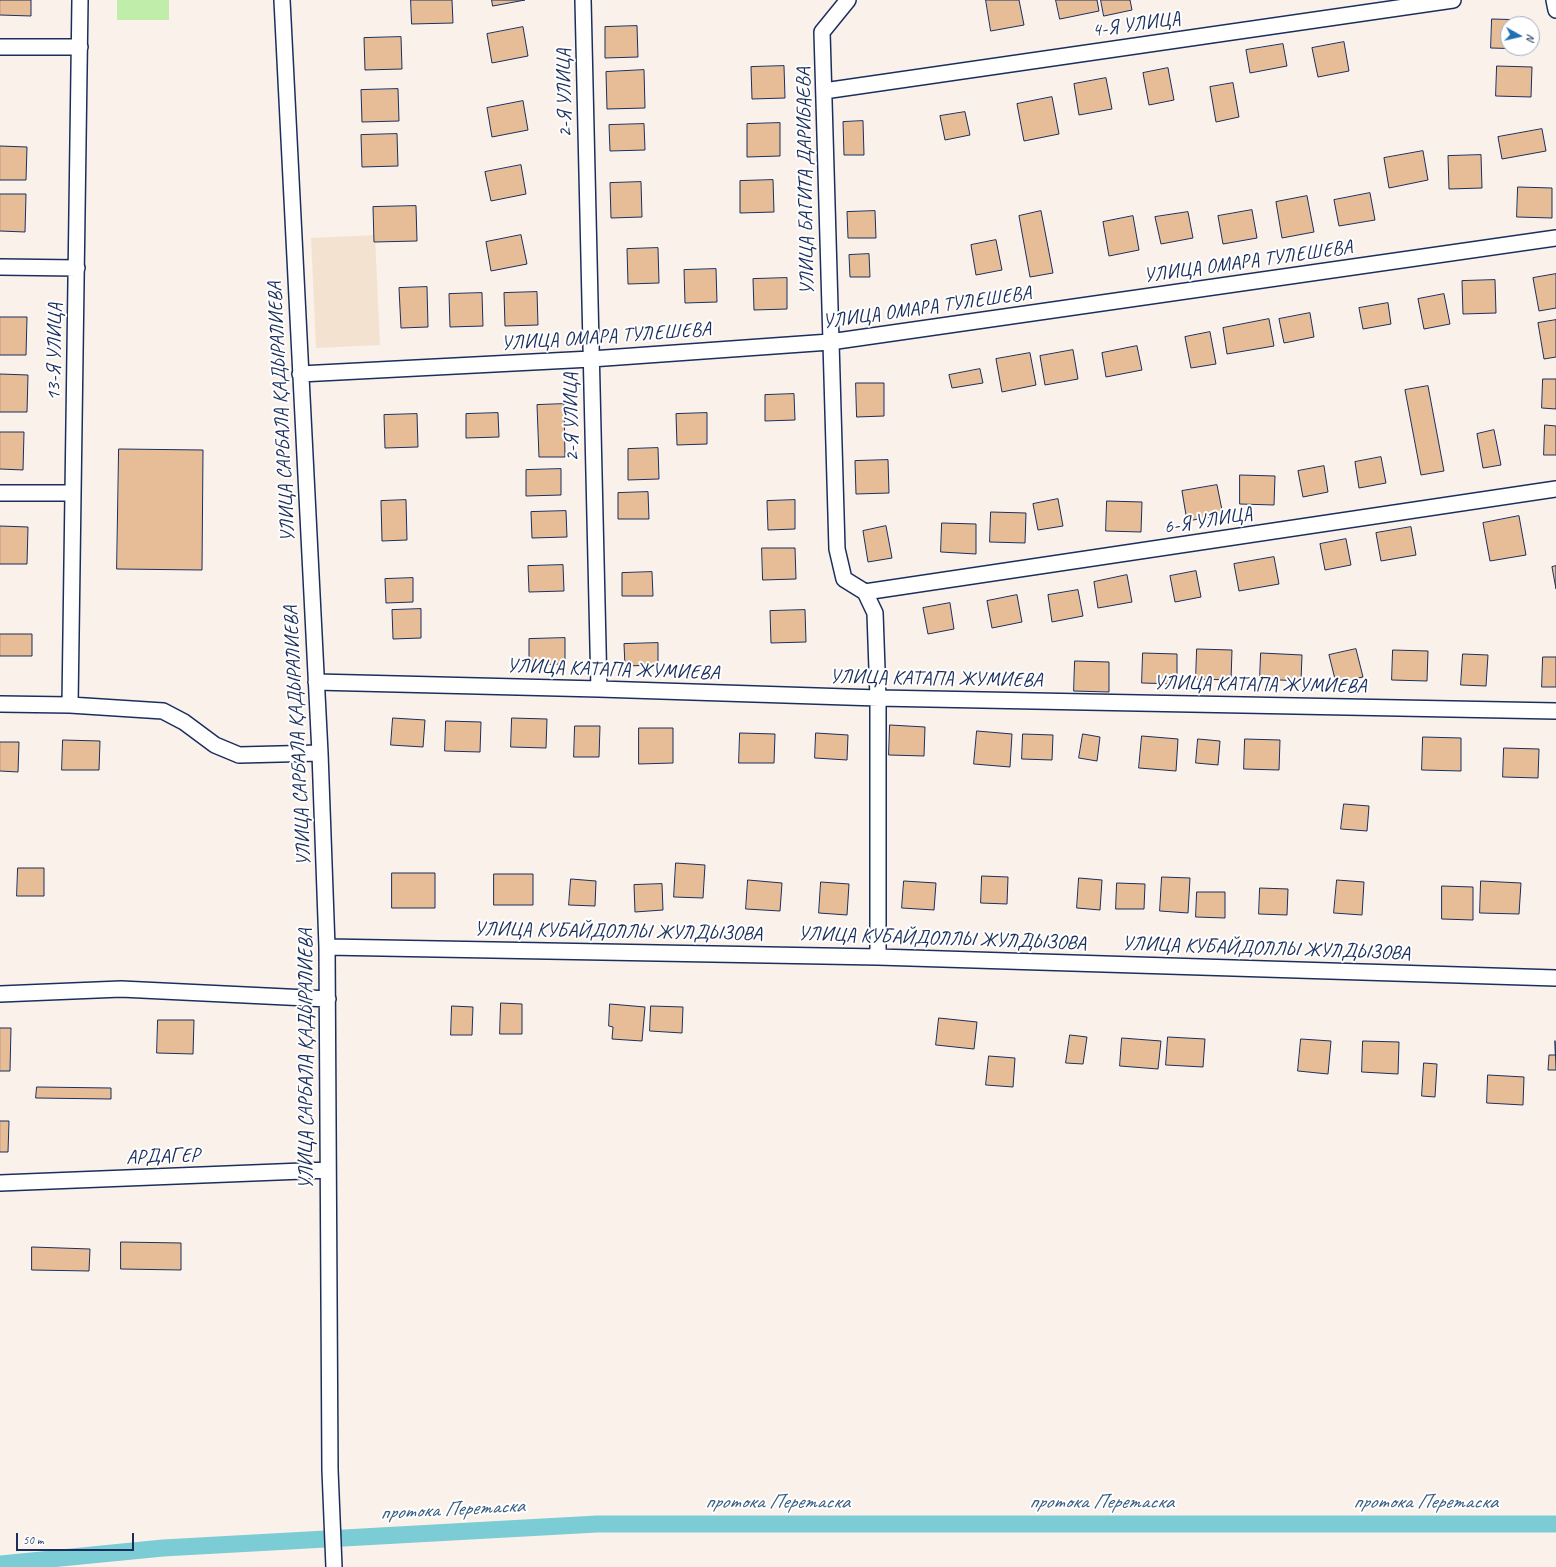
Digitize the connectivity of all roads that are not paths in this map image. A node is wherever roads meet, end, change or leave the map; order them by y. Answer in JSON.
{"nodes":[{"id":1,"x":80,"y":0,"type":"edge"},
{"id":2,"x":282,"y":0,"type":"edge"},
{"id":3,"x":583,"y":0,"type":"edge"},
{"id":4,"x":848,"y":0,"type":"edge"},
{"id":5,"x":1453,"y":0,"type":"edge"},
{"id":6,"x":1554,"y":0,"type":"edge"},
{"id":7,"x":1556,"y":10,"type":"edge"},
{"id":8,"x":0,"y":46,"type":"edge"},
{"id":9,"x":80,"y":47,"type":"junction"},
{"id":10,"x":824,"y":90,"type":"junction"},
{"id":11,"x":1556,"y":238,"type":"edge"},
{"id":12,"x":0,"y":267,"type":"edge"},
{"id":13,"x":77,"y":268,"type":"junction"},
{"id":14,"x":830,"y":342,"type":"junction"},
{"id":15,"x":591,"y":359,"type":"junction"},
{"id":16,"x":300,"y":374,"type":"junction"},
{"id":17,"x":1556,"y":489,"type":"edge"},
{"id":18,"x":0,"y":493,"type":"edge"},
{"id":19,"x":73,"y":493,"type":"junction"},
{"id":20,"x":865,"y":592,"type":"junction"},
{"id":21,"x":316,"y":682,"type":"junction"},
{"id":22,"x":599,"y":689,"type":"junction"},
{"id":23,"x":878,"y":698,"type":"junction"},
{"id":24,"x":0,"y":704,"type":"edge"},
{"id":25,"x":70,"y":705,"type":"junction"},
{"id":26,"x":1556,"y":711,"type":"edge"},
{"id":27,"x":320,"y":753,"type":"junction"},
{"id":28,"x":327,"y":946,"type":"junction"},
{"id":29,"x":878,"y":957,"type":"junction"},
{"id":30,"x":1556,"y":978,"type":"edge"},
{"id":31,"x":0,"y":994,"type":"edge"},
{"id":32,"x":328,"y":999,"type":"junction"},
{"id":33,"x":328,"y":1170,"type":"junction"},
{"id":34,"x":0,"y":1183,"type":"edge"},
{"id":35,"x":334,"y":1567,"type":"edge"}],
"edges":[{"from":1,"to":9,"type":"street","name":"13-Я УЛИЦА"},
{"from":2,"to":16,"type":"street","name":"УЛИЦА САРБАЛА ҚАДЫРАЛИЕВА"},
{"from":3,"to":15,"type":"street","name":"2-Я УЛИЦА"},
{"from":4,"to":10,"type":"street","name":"УЛИЦА БАГИТА ДАРИБАЕВА"},
{"from":5,"to":10,"type":"street","name":"4-Я УЛИЦА"},
{"from":6,"to":7,"type":"street"},
{"from":8,"to":9,"type":"street"},
{"from":9,"to":13,"type":"street","name":"13-Я УЛИЦА"},
{"from":10,"to":14,"type":"street","name":"УЛИЦА БАГИТА ДАРИБАЕВА"},
{"from":11,"to":14,"type":"street","name":"УЛИЦА ОМАРА ТУЛЕШЕВА"},
{"from":12,"to":13,"type":"street"},
{"from":13,"to":19,"type":"street","name":"13-Я УЛИЦА"},
{"from":14,"to":15,"type":"street","name":"УЛИЦА ОМАРА ТУЛЕШЕВА"},
{"from":14,"to":20,"type":"street","name":"УЛИЦА БАГИТА ДАРИБАЕВА"},
{"from":15,"to":16,"type":"street","name":"УЛИЦА ОМАРА ТУЛЕШЕВА"},
{"from":15,"to":22,"type":"street","name":"2-Я УЛИЦА"},
{"from":16,"to":21,"type":"street","name":"УЛИЦА САРБАЛА ҚАДЫРАЛИЕВА"},
{"from":17,"to":20,"type":"street","name":"6-Я УЛИЦА"},
{"from":18,"to":19,"type":"street"},
{"from":19,"to":25,"type":"street","name":"13-Я УЛИЦА"},
{"from":20,"to":23,"type":"street"},
{"from":21,"to":22,"type":"street","name":"УЛИЦА КАТАПА ЖУМИЕВА"},
{"from":21,"to":27,"type":"street","name":"УЛИЦА САРБАЛА ҚАДЫРАЛИЕВА"},
{"from":22,"to":23,"type":"street","name":"УЛИЦА КАТАПА ЖУМИЕВА"},
{"from":23,"to":26,"type":"street","name":"УЛИЦА КАТАПА ЖУМИЕВА"},
{"from":23,"to":29,"type":"street"},
{"from":24,"to":25,"type":"street"},
{"from":25,"to":27,"type":"street"},
{"from":27,"to":28,"type":"street","name":"УЛИЦА САРБАЛА ҚАДЫРАЛИЕВА"},
{"from":28,"to":29,"type":"street","name":"УЛИЦА КУБАЙДОЛЛЫ ЖУЛДЫЗОВА"},
{"from":28,"to":32,"type":"street","name":"УЛИЦА САРБАЛА ҚАДЫРАЛИЕВА"},
{"from":29,"to":30,"type":"street","name":"УЛИЦА КУБАЙДОЛЛЫ ЖУЛДЫЗОВА"},
{"from":31,"to":32,"type":"street"},
{"from":32,"to":33,"type":"street","name":"УЛИЦА САРБАЛА ҚАДЫРАЛИЕВА"},
{"from":33,"to":34,"type":"street","name":"АРДАГЕР"},
{"from":33,"to":35,"type":"street","name":"УЛИЦА САРБАЛА ҚАДЫРАЛИЕВА"}]}
